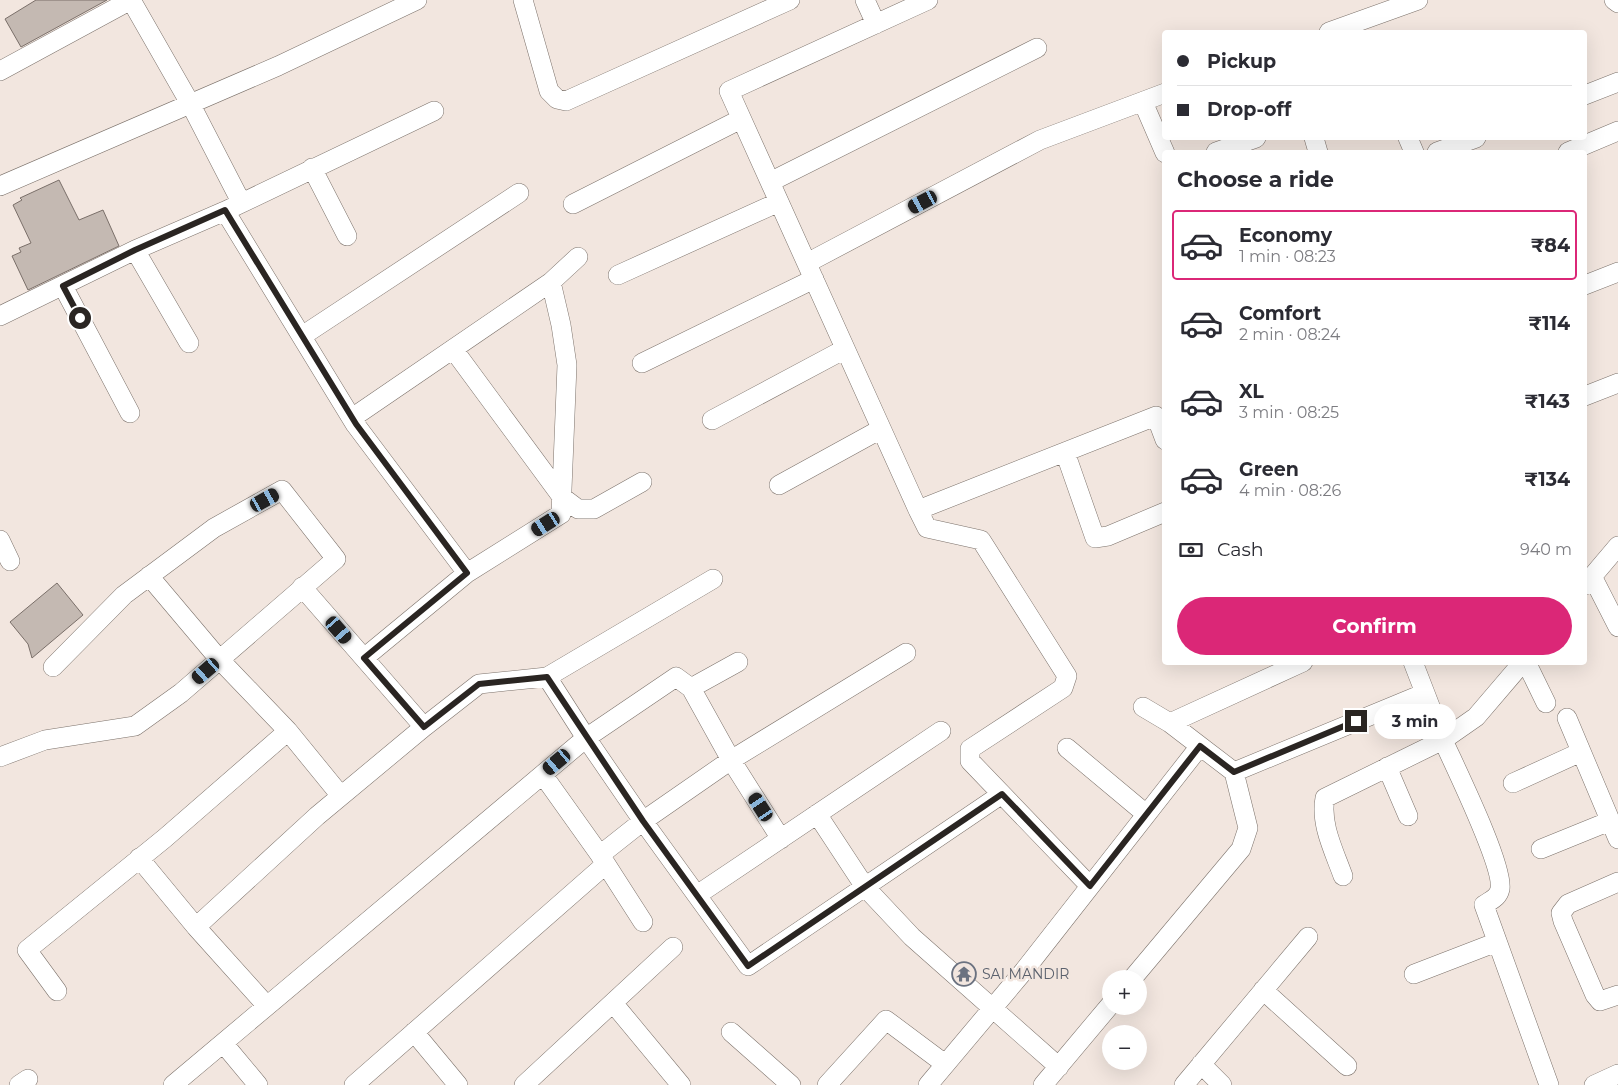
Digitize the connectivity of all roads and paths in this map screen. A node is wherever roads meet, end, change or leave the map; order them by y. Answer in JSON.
{"nodes":[{"id":1,"x":131,"y":0,"type":"edge"},
{"id":2,"x":417,"y":0,"type":"edge"},
{"id":3,"x":523,"y":0,"type":"edge"},
{"id":4,"x":790,"y":0,"type":"edge"},
{"id":5,"x":865,"y":0,"type":"edge"},
{"id":6,"x":928,"y":0,"type":"edge"},
{"id":7,"x":1418,"y":0,"type":"edge"},
{"id":8,"x":1614,"y":0,"type":"edge"},
{"id":9,"x":1618,"y":3,"type":"edge"},
{"id":10,"x":876,"y":24,"type":"junction"},
{"id":11,"x":1366,"y":26,"type":"edge"},
{"id":12,"x":1341,"y":30,"type":"edge"},
{"id":13,"x":1037,"y":48,"type":"dead end"},
{"id":14,"x":0,"y":71,"type":"edge"},
{"id":15,"x":1618,"y":82,"type":"edge"},
{"id":16,"x":1162,"y":94,"type":"edge"},
{"id":17,"x":1587,"y":94,"type":"edge"},
{"id":18,"x":1143,"y":102,"type":"junction"},
{"id":19,"x":190,"y":105,"type":"junction"},
{"id":20,"x":434,"y":111,"type":"dead end"},
{"id":21,"x":741,"y":119,"type":"junction"},
{"id":22,"x":1618,"y":131,"type":"edge"},
{"id":23,"x":1250,"y":140,"type":"edge"},
{"id":24,"x":1470,"y":140,"type":"edge"},
{"id":25,"x":1164,"y":150,"type":"edge"},
{"id":26,"x":1222,"y":150,"type":"edge"},
{"id":27,"x":1443,"y":150,"type":"edge"},
{"id":28,"x":1573,"y":150,"type":"edge"},
{"id":29,"x":312,"y":168,"type":"junction"},
{"id":30,"x":770,"y":182,"type":"junction"},
{"id":31,"x":0,"y":186,"type":"edge"},
{"id":32,"x":519,"y":193,"type":"dead end"},
{"id":33,"x":779,"y":202,"type":"junction"},
{"id":34,"x":573,"y":204,"type":"dead end"},
{"id":35,"x":233,"y":206,"type":"junction"},
{"id":36,"x":347,"y":236,"type":"dead end"},
{"id":37,"x":135,"y":250,"type":"junction"},
{"id":38,"x":578,"y":257,"type":"dead end"},
{"id":39,"x":810,"y":271,"type":"junction"},
{"id":40,"x":1618,"y":272,"type":"edge"},
{"id":41,"x":618,"y":275,"type":"dead end"},
{"id":42,"x":551,"y":282,"type":"junction"},
{"id":43,"x":1587,"y":284,"type":"edge"},
{"id":44,"x":63,"y":286,"type":"junction"},
{"id":45,"x":0,"y":316,"type":"edge"},
{"id":46,"x":302,"y":336,"type":"junction"},
{"id":47,"x":189,"y":344,"type":"dead end"},
{"id":48,"x":453,"y":349,"type":"junction"},
{"id":49,"x":845,"y":349,"type":"junction"},
{"id":50,"x":642,"y":363,"type":"dead end"},
{"id":51,"x":1618,"y":383,"type":"edge"},
{"id":52,"x":1587,"y":395,"type":"edge"},
{"id":53,"x":130,"y":413,"type":"dead end"},
{"id":54,"x":352,"y":418,"type":"junction"},
{"id":55,"x":712,"y":420,"type":"dead end"},
{"id":56,"x":882,"y":429,"type":"junction"},
{"id":57,"x":1162,"y":432,"type":"edge"},
{"id":58,"x":1066,"y":452,"type":"junction"},
{"id":59,"x":642,"y":482,"type":"dead end"},
{"id":60,"x":778,"y":485,"type":"dead end"},
{"id":61,"x":562,"y":496,"type":"junction"},
{"id":62,"x":918,"y":510,"type":"junction"},
{"id":63,"x":1162,"y":513,"type":"edge"},
{"id":64,"x":0,"y":540,"type":"edge"},
{"id":65,"x":1618,"y":546,"type":"edge"},
{"id":66,"x":10,"y":562,"type":"dead end"},
{"id":67,"x":467,"y":573,"type":"junction"},
{"id":68,"x":149,"y":576,"type":"junction"},
{"id":69,"x":713,"y":579,"type":"dead end"},
{"id":70,"x":1589,"y":581,"type":"edge"},
{"id":71,"x":302,"y":587,"type":"junction"},
{"id":72,"x":1618,"y":627,"type":"edge"},
{"id":73,"x":906,"y":653,"type":"dead end"},
{"id":74,"x":364,"y":658,"type":"junction"},
{"id":75,"x":219,"y":660,"type":"junction"},
{"id":76,"x":738,"y":662,"type":"dead end"},
{"id":77,"x":1296,"y":665,"type":"edge"},
{"id":78,"x":1414,"y":665,"type":"edge"},
{"id":79,"x":1518,"y":665,"type":"edge"},
{"id":80,"x":53,"y":667,"type":"dead end"},
{"id":81,"x":547,"y":677,"type":"junction"},
{"id":82,"x":691,"y":688,"type":"junction"},
{"id":83,"x":1425,"y":693,"type":"junction"},
{"id":84,"x":1546,"y":703,"type":"dead end"},
{"id":85,"x":1143,"y":707,"type":"dead end"},
{"id":86,"x":1567,"y":718,"type":"dead end"},
{"id":87,"x":1170,"y":723,"type":"junction"},
{"id":88,"x":424,"y":727,"type":"junction"},
{"id":89,"x":288,"y":731,"type":"junction"},
{"id":90,"x":941,"y":731,"type":"dead end"},
{"id":91,"x":586,"y":738,"type":"junction"},
{"id":92,"x":1443,"y":740,"type":"junction"},
{"id":93,"x":1200,"y":746,"type":"junction"},
{"id":94,"x":1067,"y":748,"type":"dead end"},
{"id":95,"x":1582,"y":752,"type":"junction"},
{"id":96,"x":0,"y":757,"type":"edge"},
{"id":97,"x":731,"y":760,"type":"junction"},
{"id":98,"x":1388,"y":768,"type":"junction"},
{"id":99,"x":1234,"y":772,"type":"junction"},
{"id":100,"x":543,"y":774,"type":"junction"},
{"id":101,"x":1513,"y":783,"type":"dead end"},
{"id":102,"x":1002,"y":794,"type":"junction"},
{"id":103,"x":341,"y":796,"type":"junction"},
{"id":104,"x":817,"y":814,"type":"junction"},
{"id":105,"x":1146,"y":814,"type":"junction"},
{"id":106,"x":1408,"y":816,"type":"dead end"},
{"id":107,"x":643,"y":821,"type":"junction"},
{"id":108,"x":1610,"y":821,"type":"junction"},
{"id":109,"x":781,"y":839,"type":"junction"},
{"id":110,"x":1618,"y":839,"type":"edge"},
{"id":111,"x":1541,"y":849,"type":"dead end"},
{"id":112,"x":140,"y":858,"type":"junction"},
{"id":113,"x":603,"y":859,"type":"junction"},
{"id":114,"x":1343,"y":876,"type":"dead end"},
{"id":115,"x":1618,"y":882,"type":"edge"},
{"id":116,"x":1090,"y":886,"type":"junction"},
{"id":117,"x":864,"y":887,"type":"junction"},
{"id":118,"x":697,"y":895,"type":"junction"},
{"id":119,"x":643,"y":922,"type":"dead end"},
{"id":120,"x":196,"y":927,"type":"junction"},
{"id":121,"x":1308,"y":937,"type":"dead end"},
{"id":122,"x":1497,"y":942,"type":"junction"},
{"id":123,"x":673,"y":947,"type":"dead end"},
{"id":124,"x":1140,"y":970,"type":"edge"},
{"id":125,"x":1414,"y":974,"type":"dead end"},
{"id":126,"x":1263,"y":990,"type":"junction"},
{"id":127,"x":57,"y":991,"type":"dead end"},
{"id":128,"x":1618,"y":995,"type":"edge"},
{"id":129,"x":613,"y":1003,"type":"junction"},
{"id":130,"x":267,"y":1006,"type":"junction"},
{"id":131,"x":992,"y":1007,"type":"junction"},
{"id":132,"x":1102,"y":1015,"type":"edge"},
{"id":133,"x":414,"y":1032,"type":"junction"},
{"id":134,"x":731,"y":1032,"type":"dead end"},
{"id":135,"x":222,"y":1044,"type":"junction"},
{"id":136,"x":945,"y":1064,"type":"junction"},
{"id":137,"x":1201,"y":1064,"type":"junction"},
{"id":138,"x":1347,"y":1066,"type":"dead end"},
{"id":139,"x":1059,"y":1067,"type":"junction"},
{"id":140,"x":1618,"y":1074,"type":"edge"},
{"id":141,"x":173,"y":1085,"type":"edge"},
{"id":142,"x":258,"y":1085,"type":"edge"},
{"id":143,"x":354,"y":1085,"type":"edge"},
{"id":144,"x":458,"y":1085,"type":"edge"},
{"id":145,"x":524,"y":1085,"type":"edge"},
{"id":146,"x":681,"y":1085,"type":"edge"},
{"id":147,"x":792,"y":1085,"type":"edge"},
{"id":148,"x":828,"y":1085,"type":"edge"},
{"id":149,"x":928,"y":1085,"type":"edge"},
{"id":150,"x":1043,"y":1085,"type":"edge"},
{"id":151,"x":1184,"y":1085,"type":"edge"},
{"id":152,"x":1222,"y":1085,"type":"edge"},
{"id":153,"x":1549,"y":1085,"type":"edge"},
{"id":154,"x":1594,"y":1085,"type":"edge"}],
"edges":[{"from":1,"to":14,"type":"street"},
{"from":1,"to":19,"type":"street"},
{"from":2,"to":19,"type":"street"},
{"from":3,"to":4,"type":"street"},
{"from":5,"to":10,"type":"street"},
{"from":6,"to":10,"type":"street"},
{"from":7,"to":11,"type":"street"},
{"from":8,"to":9,"type":"street"},
{"from":10,"to":21,"type":"street"},
{"from":11,"to":12,"type":"street"},
{"from":13,"to":30,"type":"street"},
{"from":15,"to":17,"type":"street"},
{"from":16,"to":18,"type":"street"},
{"from":18,"to":25,"type":"street"},
{"from":18,"to":39,"type":"street"},
{"from":19,"to":31,"type":"street"},
{"from":19,"to":35,"type":"street"},
{"from":20,"to":29,"type":"street"},
{"from":21,"to":30,"type":"street"},
{"from":21,"to":34,"type":"street"},
{"from":22,"to":28,"type":"street"},
{"from":23,"to":26,"type":"street"},
{"from":24,"to":27,"type":"street"},
{"from":29,"to":35,"type":"street"},
{"from":29,"to":36,"type":"street"},
{"from":30,"to":33,"type":"street"},
{"from":32,"to":46,"type":"street"},
{"from":33,"to":39,"type":"street"},
{"from":33,"to":41,"type":"street"},
{"from":35,"to":37,"type":"street"},
{"from":35,"to":46,"type":"street"},
{"from":37,"to":44,"type":"street"},
{"from":37,"to":47,"type":"street"},
{"from":38,"to":42,"type":"street"},
{"from":39,"to":49,"type":"street"},
{"from":39,"to":50,"type":"street"},
{"from":40,"to":43,"type":"street"},
{"from":42,"to":48,"type":"street"},
{"from":42,"to":61,"type":"street"},
{"from":44,"to":45,"type":"street"},
{"from":44,"to":53,"type":"street"},
{"from":46,"to":54,"type":"street"},
{"from":48,"to":54,"type":"street"},
{"from":48,"to":61,"type":"street"},
{"from":49,"to":55,"type":"street"},
{"from":49,"to":56,"type":"street"},
{"from":51,"to":52,"type":"street"},
{"from":54,"to":67,"type":"street"},
{"from":56,"to":60,"type":"street"},
{"from":56,"to":62,"type":"street"},
{"from":57,"to":58,"type":"street"},
{"from":58,"to":62,"type":"street"},
{"from":58,"to":63,"type":"street"},
{"from":59,"to":61,"type":"street"},
{"from":61,"to":67,"type":"street"},
{"from":62,"to":102,"type":"street"},
{"from":64,"to":66,"type":"street"},
{"from":65,"to":70,"type":"street"},
{"from":67,"to":74,"type":"street"},
{"from":68,"to":71,"type":"street"},
{"from":68,"to":75,"type":"street"},
{"from":68,"to":80,"type":"street"},
{"from":69,"to":81,"type":"street"},
{"from":70,"to":72,"type":"street"},
{"from":71,"to":74,"type":"street"},
{"from":71,"to":75,"type":"street"},
{"from":73,"to":97,"type":"street"},
{"from":74,"to":88,"type":"street"},
{"from":75,"to":89,"type":"street"},
{"from":75,"to":96,"type":"street"},
{"from":76,"to":82,"type":"street"},
{"from":77,"to":87,"type":"street"},
{"from":78,"to":83,"type":"street"},
{"from":79,"to":84,"type":"street"},
{"from":79,"to":92,"type":"street"},
{"from":81,"to":88,"type":"street"},
{"from":81,"to":91,"type":"street"},
{"from":82,"to":91,"type":"street"},
{"from":82,"to":97,"type":"street"},
{"from":83,"to":92,"type":"street"},
{"from":83,"to":99,"type":"street"},
{"from":85,"to":87,"type":"street"},
{"from":86,"to":95,"type":"street"},
{"from":87,"to":93,"type":"street"},
{"from":88,"to":103,"type":"street"},
{"from":89,"to":103,"type":"street"},
{"from":89,"to":112,"type":"street"},
{"from":90,"to":104,"type":"street"},
{"from":91,"to":100,"type":"street"},
{"from":91,"to":107,"type":"street"},
{"from":92,"to":98,"type":"street"},
{"from":92,"to":122,"type":"street"},
{"from":93,"to":99,"type":"street"},
{"from":93,"to":105,"type":"street"},
{"from":94,"to":105,"type":"street"},
{"from":95,"to":101,"type":"street"},
{"from":95,"to":108,"type":"street"},
{"from":97,"to":107,"type":"street"},
{"from":97,"to":109,"type":"street"},
{"from":98,"to":106,"type":"street"},
{"from":98,"to":114,"type":"street"},
{"from":99,"to":124,"type":"street"},
{"from":100,"to":113,"type":"street"},
{"from":100,"to":130,"type":"street"},
{"from":102,"to":116,"type":"street"},
{"from":102,"to":117,"type":"street"},
{"from":103,"to":120,"type":"street"},
{"from":104,"to":109,"type":"street"},
{"from":104,"to":117,"type":"street"},
{"from":105,"to":116,"type":"street"},
{"from":107,"to":113,"type":"street"},
{"from":107,"to":118,"type":"street"},
{"from":108,"to":110,"type":"street"},
{"from":108,"to":111,"type":"street"},
{"from":109,"to":118,"type":"street"},
{"from":112,"to":120,"type":"street"},
{"from":112,"to":127,"type":"street"},
{"from":113,"to":119,"type":"street"},
{"from":113,"to":133,"type":"street"},
{"from":115,"to":128,"type":"street"},
{"from":116,"to":131,"type":"street"},
{"from":117,"to":118,"type":"street"},
{"from":117,"to":131,"type":"street"},
{"from":120,"to":130,"type":"street"},
{"from":121,"to":126,"type":"street"},
{"from":122,"to":125,"type":"street"},
{"from":122,"to":153,"type":"street"},
{"from":123,"to":129,"type":"street"},
{"from":126,"to":137,"type":"street"},
{"from":126,"to":138,"type":"street"},
{"from":129,"to":145,"type":"street"},
{"from":129,"to":146,"type":"street"},
{"from":130,"to":135,"type":"street"},
{"from":131,"to":136,"type":"street"},
{"from":131,"to":139,"type":"street"},
{"from":132,"to":139,"type":"street"},
{"from":133,"to":143,"type":"street"},
{"from":133,"to":144,"type":"street"},
{"from":134,"to":147,"type":"street"},
{"from":135,"to":141,"type":"street"},
{"from":135,"to":142,"type":"street"},
{"from":136,"to":148,"type":"street"},
{"from":136,"to":149,"type":"street"},
{"from":137,"to":151,"type":"street"},
{"from":137,"to":152,"type":"street"},
{"from":139,"to":150,"type":"street"},
{"from":140,"to":154,"type":"street"}]}
